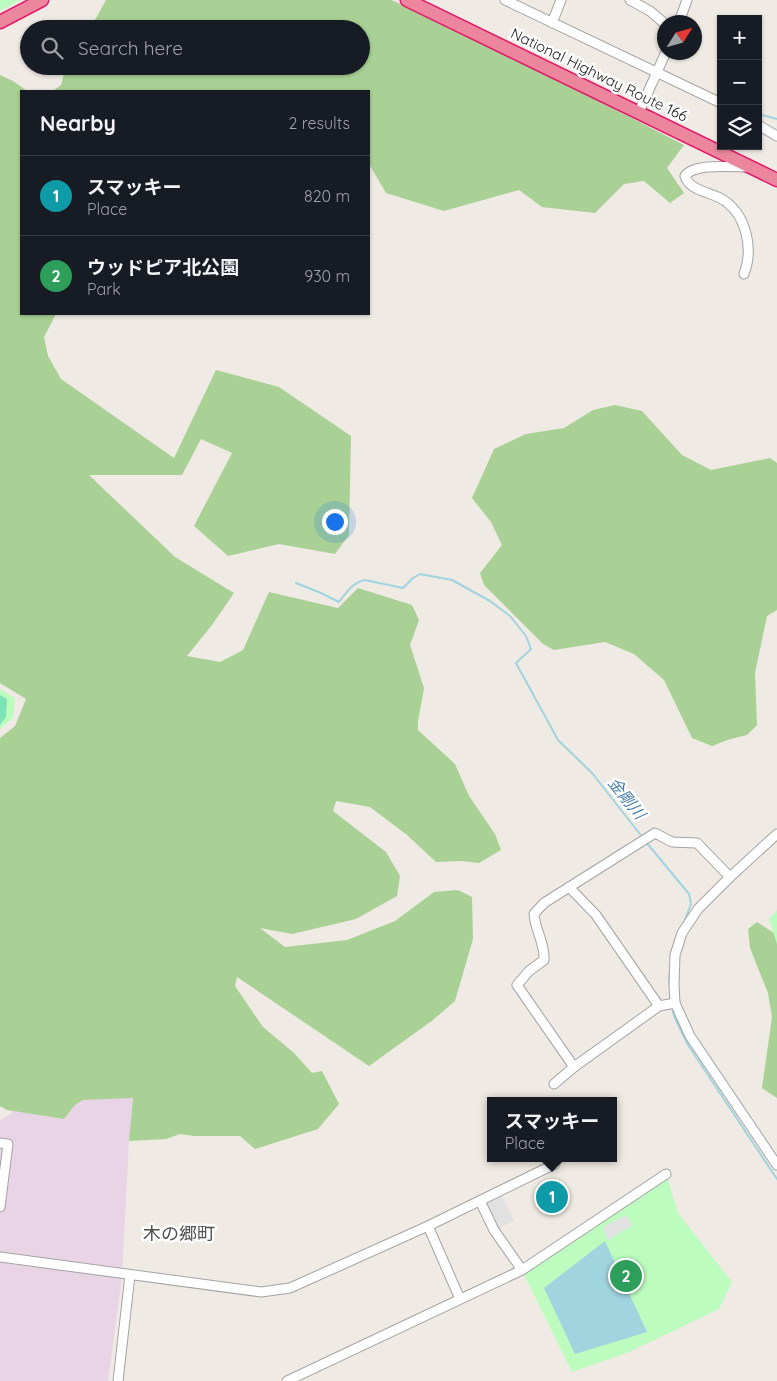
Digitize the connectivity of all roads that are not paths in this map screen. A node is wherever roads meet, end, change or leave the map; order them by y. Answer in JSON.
{"nodes":[{"id":1,"x":42,"y":0,"type":"edge"},
{"id":2,"x":407,"y":0,"type":"edge"},
{"id":3,"x":505,"y":0,"type":"edge"},
{"id":4,"x":561,"y":0,"type":"edge"},
{"id":5,"x":630,"y":0,"type":"edge"},
{"id":6,"x":687,"y":0,"type":"edge"},
{"id":7,"x":682,"y":15,"type":"edge"},
{"id":8,"x":657,"y":17,"type":"edge"},
{"id":9,"x":0,"y":22,"type":"edge"},
{"id":10,"x":552,"y":23,"type":"junction"},
{"id":11,"x":663,"y":60,"type":"edge"},
{"id":12,"x":657,"y":73,"type":"junction"},
{"id":13,"x":717,"y":101,"type":"edge"},
{"id":14,"x":639,"y":112,"type":"junction"},
{"id":15,"x":762,"y":127,"type":"edge"},
{"id":16,"x":777,"y":136,"type":"edge"},
{"id":17,"x":750,"y":167,"type":"junction"},
{"id":18,"x":777,"y":180,"type":"edge"},
{"id":19,"x":744,"y":274,"type":"dead end"},
{"id":20,"x":777,"y":834,"type":"edge"},
{"id":21,"x":730,"y":877,"type":"junction"},
{"id":22,"x":569,"y":887,"type":"junction"},
{"id":23,"x":675,"y":1003,"type":"junction"},
{"id":24,"x":659,"y":1006,"type":"junction"},
{"id":25,"x":574,"y":1067,"type":"junction"},
{"id":26,"x":554,"y":1084,"type":"dead end"},
{"id":27,"x":0,"y":1143,"type":"edge"},
{"id":28,"x":555,"y":1164,"type":"dead end"},
{"id":29,"x":777,"y":1165,"type":"edge"},
{"id":30,"x":666,"y":1174,"type":"dead end"},
{"id":31,"x":480,"y":1201,"type":"junction"},
{"id":32,"x":0,"y":1207,"type":"edge"},
{"id":33,"x":428,"y":1226,"type":"junction"},
{"id":34,"x":0,"y":1257,"type":"edge"},
{"id":35,"x":522,"y":1270,"type":"junction"},
{"id":36,"x":130,"y":1275,"type":"junction"},
{"id":37,"x":460,"y":1298,"type":"junction"},
{"id":38,"x":118,"y":1381,"type":"edge"},
{"id":39,"x":287,"y":1381,"type":"edge"}],
"edges":[{"from":1,"to":9,"type":"highway"},
{"from":2,"to":14,"type":"highway","name":"National Highway Route 166"},
{"from":3,"to":10,"type":"street"},
{"from":4,"to":10,"type":"street"},
{"from":5,"to":8,"type":"street"},
{"from":6,"to":7,"type":"street"},
{"from":10,"to":12,"type":"street"},
{"from":11,"to":12,"type":"street"},
{"from":12,"to":13,"type":"street"},
{"from":12,"to":14,"type":"street"},
{"from":14,"to":17,"type":"highway","name":"National Highway Route 166"},
{"from":15,"to":16,"type":"street"},
{"from":17,"to":18,"type":"highway","name":"National Highway Route 166"},
{"from":17,"to":19,"type":"street"},
{"from":20,"to":21,"type":"street"},
{"from":21,"to":22,"type":"street"},
{"from":21,"to":23,"type":"street"},
{"from":22,"to":24,"type":"street"},
{"from":22,"to":25,"type":"street"},
{"from":23,"to":24,"type":"street"},
{"from":23,"to":29,"type":"street"},
{"from":24,"to":25,"type":"street"},
{"from":25,"to":26,"type":"street"},
{"from":27,"to":32,"type":"street"},
{"from":28,"to":31,"type":"street"},
{"from":30,"to":35,"type":"street"},
{"from":31,"to":33,"type":"street"},
{"from":31,"to":35,"type":"street"},
{"from":33,"to":36,"type":"street"},
{"from":33,"to":37,"type":"street"},
{"from":34,"to":36,"type":"street"},
{"from":35,"to":37,"type":"street"},
{"from":36,"to":38,"type":"street"},
{"from":37,"to":39,"type":"street"}]}
